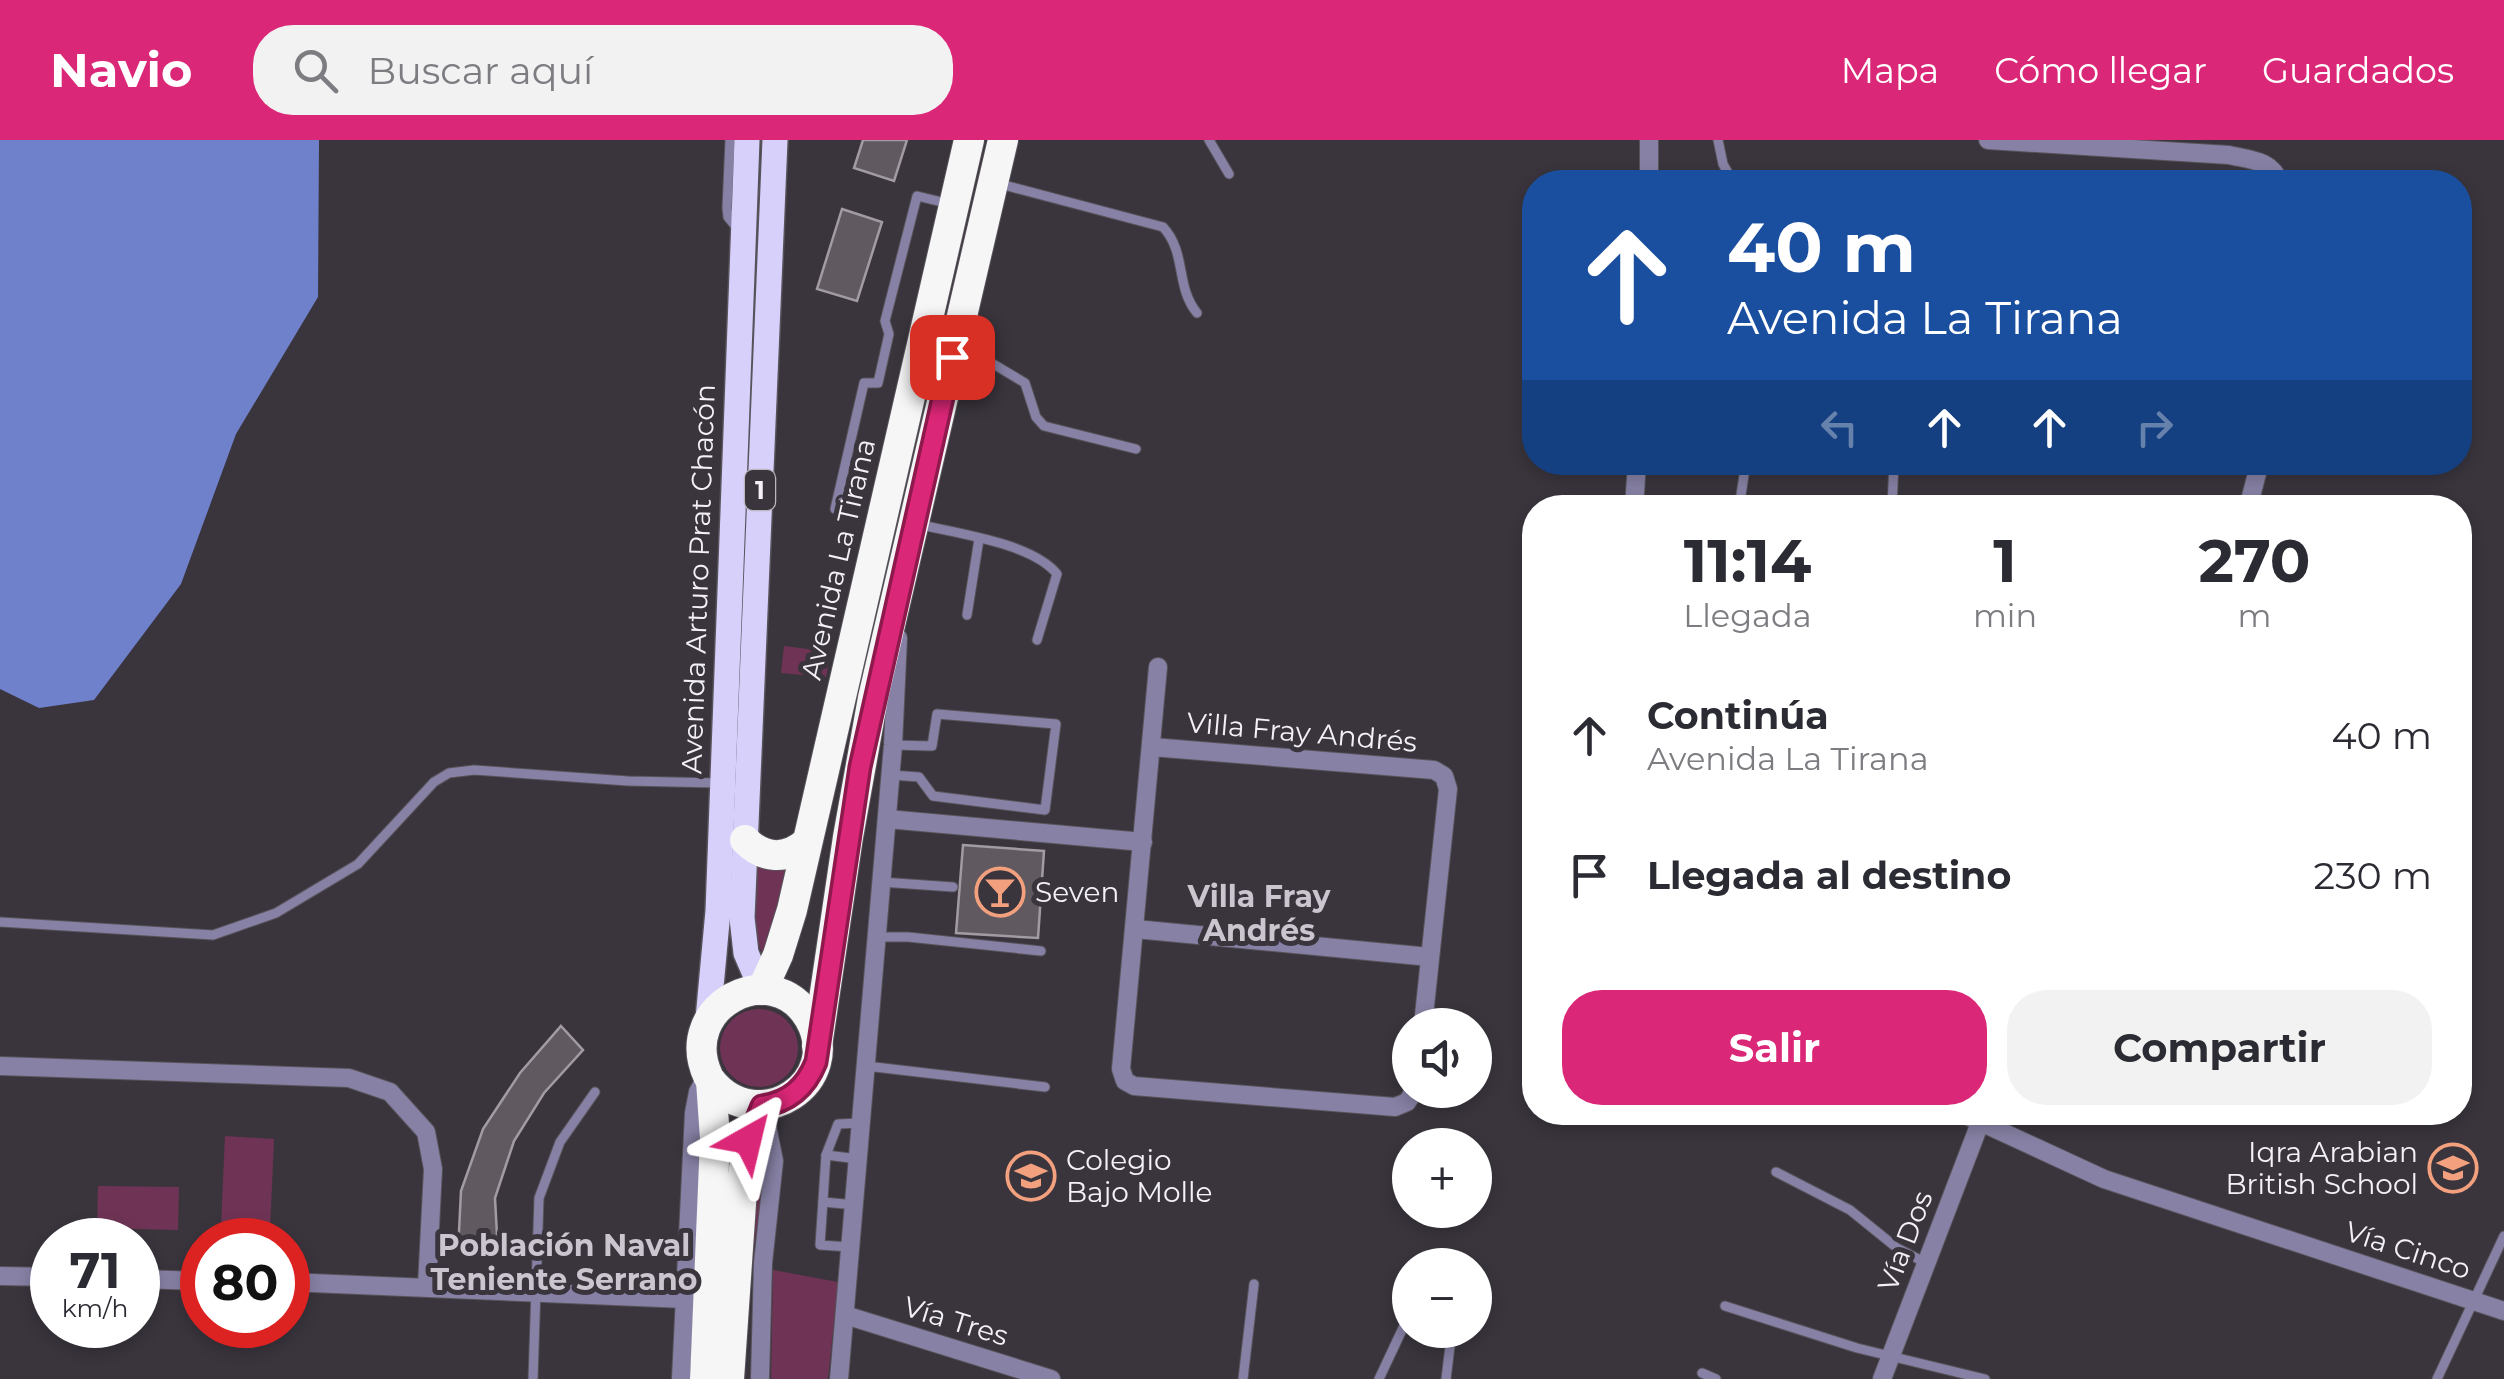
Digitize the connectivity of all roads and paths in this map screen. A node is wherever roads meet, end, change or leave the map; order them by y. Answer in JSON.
{"nodes":[{"id":1,"x":730,"y":140,"type":"edge"},
{"id":2,"x":748,"y":140,"type":"edge"},
{"id":3,"x":775,"y":140,"type":"edge"},
{"id":4,"x":969,"y":140,"type":"edge"},
{"id":5,"x":1003,"y":140,"type":"edge"},
{"id":6,"x":1208,"y":140,"type":"edge"},
{"id":7,"x":1649,"y":140,"type":"edge"},
{"id":8,"x":1718,"y":140,"type":"edge"},
{"id":9,"x":1988,"y":140,"type":"edge"},
{"id":10,"x":1649,"y":170,"type":"edge"},
{"id":11,"x":1726,"y":170,"type":"edge"},
{"id":12,"x":2274,"y":170,"type":"edge"},
{"id":13,"x":1229,"y":174,"type":"dead end"},
{"id":14,"x":993,"y":182,"type":"junction"},
{"id":15,"x":954,"y":206,"type":"junction"},
{"id":16,"x":744,"y":235,"type":"junction"},
{"id":17,"x":1197,"y":313,"type":"dead end"},
{"id":18,"x":952,"y":357,"type":"junction"},
{"id":19,"x":1136,"y":450,"type":"dead end"},
{"id":20,"x":835,"y":509,"type":"dead end"},
{"id":21,"x":914,"y":523,"type":"junction"},
{"id":22,"x":978,"y":539,"type":"junction"},
{"id":23,"x":900,"y":582,"type":"junction"},
{"id":24,"x":966,"y":615,"type":"dead end"},
{"id":25,"x":1037,"y":640,"type":"dead end"},
{"id":26,"x":1158,"y":667,"type":"dead end"},
{"id":27,"x":893,"y":745,"type":"junction"},
{"id":28,"x":1152,"y":747,"type":"junction"},
{"id":29,"x":890,"y":775,"type":"junction"},
{"id":30,"x":722,"y":784,"type":"junction"},
{"id":31,"x":887,"y":819,"type":"junction"},
{"id":32,"x":746,"y":840,"type":"junction"},
{"id":33,"x":1143,"y":842,"type":"junction"},
{"id":34,"x":806,"y":844,"type":"junction"},
{"id":35,"x":882,"y":882,"type":"junction"},
{"id":36,"x":953,"y":887,"type":"dead end"},
{"id":37,"x":0,"y":922,"type":"edge"},
{"id":38,"x":1135,"y":928,"type":"junction"},
{"id":39,"x":877,"y":938,"type":"junction"},
{"id":40,"x":1041,"y":951,"type":"dead end"},
{"id":41,"x":1430,"y":957,"type":"junction"},
{"id":42,"x":762,"y":990,"type":"junction"},
{"id":43,"x":1424,"y":1008,"type":"edge"},
{"id":44,"x":708,"y":1020,"type":"junction"},
{"id":45,"x":817,"y":1046,"type":"junction"},
{"id":46,"x":0,"y":1066,"type":"edge"},
{"id":47,"x":866,"y":1066,"type":"junction"},
{"id":48,"x":709,"y":1078,"type":"junction"},
{"id":49,"x":1045,"y":1087,"type":"dead end"},
{"id":50,"x":596,"y":1092,"type":"dead end"},
{"id":51,"x":762,"y":1106,"type":"junction"},
{"id":52,"x":1392,"y":1107,"type":"edge"},
{"id":53,"x":862,"y":1123,"type":"junction"},
{"id":54,"x":1979,"y":1125,"type":"edge"},
{"id":55,"x":1984,"y":1125,"type":"edge"},
{"id":56,"x":826,"y":1155,"type":"junction"},
{"id":57,"x":858,"y":1159,"type":"junction"},
{"id":58,"x":1776,"y":1172,"type":"dead end"},
{"id":59,"x":823,"y":1202,"type":"junction"},
{"id":60,"x":854,"y":1205,"type":"junction"},
{"id":61,"x":2504,"y":1236,"type":"edge"},
{"id":62,"x":851,"y":1248,"type":"junction"},
{"id":63,"x":1926,"y":1263,"type":"junction"},
{"id":64,"x":0,"y":1276,"type":"edge"},
{"id":65,"x":30,"y":1277,"type":"edge"},
{"id":66,"x":310,"y":1283,"type":"edge"},
{"id":67,"x":1254,"y":1284,"type":"dead end"},
{"id":68,"x":427,"y":1286,"type":"junction"},
{"id":69,"x":536,"y":1291,"type":"junction"},
{"id":70,"x":685,"y":1299,"type":"junction"},
{"id":71,"x":2472,"y":1300,"type":"junction"},
{"id":72,"x":1725,"y":1306,"type":"dead end"},
{"id":73,"x":2504,"y":1311,"type":"edge"},
{"id":74,"x":845,"y":1315,"type":"junction"},
{"id":75,"x":1394,"y":1348,"type":"edge"},
{"id":76,"x":1450,"y":1348,"type":"edge"},
{"id":77,"x":1891,"y":1355,"type":"junction"},
{"id":78,"x":1702,"y":1373,"type":"dead end"},
{"id":79,"x":534,"y":1379,"type":"edge"},
{"id":80,"x":682,"y":1379,"type":"edge"},
{"id":81,"x":705,"y":1379,"type":"edge"},
{"id":82,"x":730,"y":1379,"type":"edge"},
{"id":83,"x":760,"y":1379,"type":"edge"},
{"id":84,"x":839,"y":1379,"type":"edge"},
{"id":85,"x":1051,"y":1379,"type":"edge"},
{"id":86,"x":1243,"y":1379,"type":"edge"},
{"id":87,"x":1379,"y":1379,"type":"edge"},
{"id":88,"x":1446,"y":1379,"type":"edge"},
{"id":89,"x":1716,"y":1379,"type":"edge"},
{"id":90,"x":1882,"y":1379,"type":"edge"},
{"id":91,"x":1986,"y":1379,"type":"edge"},
{"id":92,"x":2437,"y":1379,"type":"edge"}],
"edges":[{"from":1,"to":16,"type":"lane"},
{"from":2,"to":16,"type":"main road","name":"Avenida Arturo Prat Chacón","number":"1"},
{"from":3,"to":32,"type":"main road","name":"Avenida Arturo Prat Chacón","number":"1"},
{"from":4,"to":15,"type":"highway","name":"Avenida La Tirana"},
{"from":5,"to":14,"type":"highway"},
{"from":6,"to":13,"type":"lane"},
{"from":7,"to":10,"type":"street"},
{"from":8,"to":11,"type":"lane"},
{"from":9,"to":12,"type":"street"},
{"from":14,"to":17,"type":"lane"},
{"from":14,"to":18,"type":"highway"},
{"from":15,"to":20,"type":"lane"},
{"from":15,"to":34,"type":"highway","name":"Avenida La Tirana"},
{"from":16,"to":30,"type":"main road","name":"Avenida Arturo Prat Chacón","number":"1"},
{"from":18,"to":19,"type":"lane"},
{"from":18,"to":21,"type":"highway"},
{"from":21,"to":22,"type":"lane"},
{"from":21,"to":23,"type":"highway"},
{"from":22,"to":24,"type":"lane"},
{"from":22,"to":25,"type":"lane"},
{"from":23,"to":27,"type":"street"},
{"from":23,"to":45,"type":"highway"},
{"from":26,"to":28,"type":"street","name":"Villa Fray Andrés"},
{"from":27,"to":29,"type":"street"},
{"from":27,"to":29,"type":"lane"},
{"from":28,"to":33,"type":"street","name":"Villa Fray Andrés"},
{"from":28,"to":41,"type":"street","name":"Villa Fray Andrés"},
{"from":29,"to":31,"type":"street"},
{"from":30,"to":37,"type":"lane"},
{"from":30,"to":44,"type":"main road","name":"Avenida Arturo Prat Chacón","number":"1"},
{"from":31,"to":33,"type":"street"},
{"from":31,"to":35,"type":"street"},
{"from":32,"to":34,"type":"highway"},
{"from":32,"to":42,"type":"main road","name":"Avenida Arturo Prat Chacón","number":"1"},
{"from":33,"to":38,"type":"street","name":"Villa Fray Andrés"},
{"from":34,"to":42,"type":"highway","name":"Avenida La Tirana"},
{"from":35,"to":36,"type":"lane"},
{"from":35,"to":39,"type":"street"},
{"from":38,"to":41,"type":"street"},
{"from":38,"to":52,"type":"street","name":"Villa Fray Andrés"},
{"from":39,"to":40,"type":"lane"},
{"from":39,"to":47,"type":"street"},
{"from":41,"to":43,"type":"street","name":"Villa Fray Andrés"},
{"from":42,"to":44,"type":"highway"},
{"from":42,"to":45,"type":"highway"},
{"from":44,"to":48,"type":"highway","name":"Avenida Arturo Prat Chacón","number":"1"},
{"from":45,"to":51,"type":"highway"},
{"from":46,"to":68,"type":"street"},
{"from":47,"to":49,"type":"lane"},
{"from":47,"to":53,"type":"street"},
{"from":48,"to":51,"type":"highway"},
{"from":48,"to":70,"type":"street","name":"Avenida Arturo Prat Chacón"},
{"from":48,"to":81,"type":"highway","name":"Avenida Arturo Prat Chacón","number":"1"},
{"from":50,"to":69,"type":"lane"},
{"from":51,"to":82,"type":"highway"},
{"from":51,"to":83,"type":"street"},
{"from":53,"to":56,"type":"lane"},
{"from":53,"to":57,"type":"street"},
{"from":54,"to":63,"type":"street","name":"Vía Dos"},
{"from":55,"to":71,"type":"street","name":"Vía Cinco"},
{"from":56,"to":57,"type":"lane"},
{"from":56,"to":59,"type":"lane"},
{"from":57,"to":60,"type":"street"},
{"from":58,"to":63,"type":"lane"},
{"from":59,"to":60,"type":"lane"},
{"from":59,"to":62,"type":"lane"},
{"from":60,"to":62,"type":"street"},
{"from":61,"to":71,"type":"lane"},
{"from":62,"to":74,"type":"street"},
{"from":63,"to":77,"type":"street","name":"Vía Dos"},
{"from":64,"to":65,"type":"street"},
{"from":66,"to":68,"type":"street"},
{"from":67,"to":86,"type":"lane"},
{"from":68,"to":69,"type":"street"},
{"from":69,"to":70,"type":"street"},
{"from":69,"to":79,"type":"lane"},
{"from":70,"to":80,"type":"street","name":"Avenida Arturo Prat Chacón"},
{"from":71,"to":73,"type":"street","name":"Vía Cinco"},
{"from":71,"to":92,"type":"lane"},
{"from":72,"to":77,"type":"lane"},
{"from":74,"to":84,"type":"street"},
{"from":74,"to":85,"type":"street","name":"Vía Tres"},
{"from":75,"to":87,"type":"lane"},
{"from":76,"to":88,"type":"lane"},
{"from":77,"to":90,"type":"street","name":"Vía Dos"},
{"from":77,"to":91,"type":"lane"},
{"from":78,"to":89,"type":"lane"}]}
